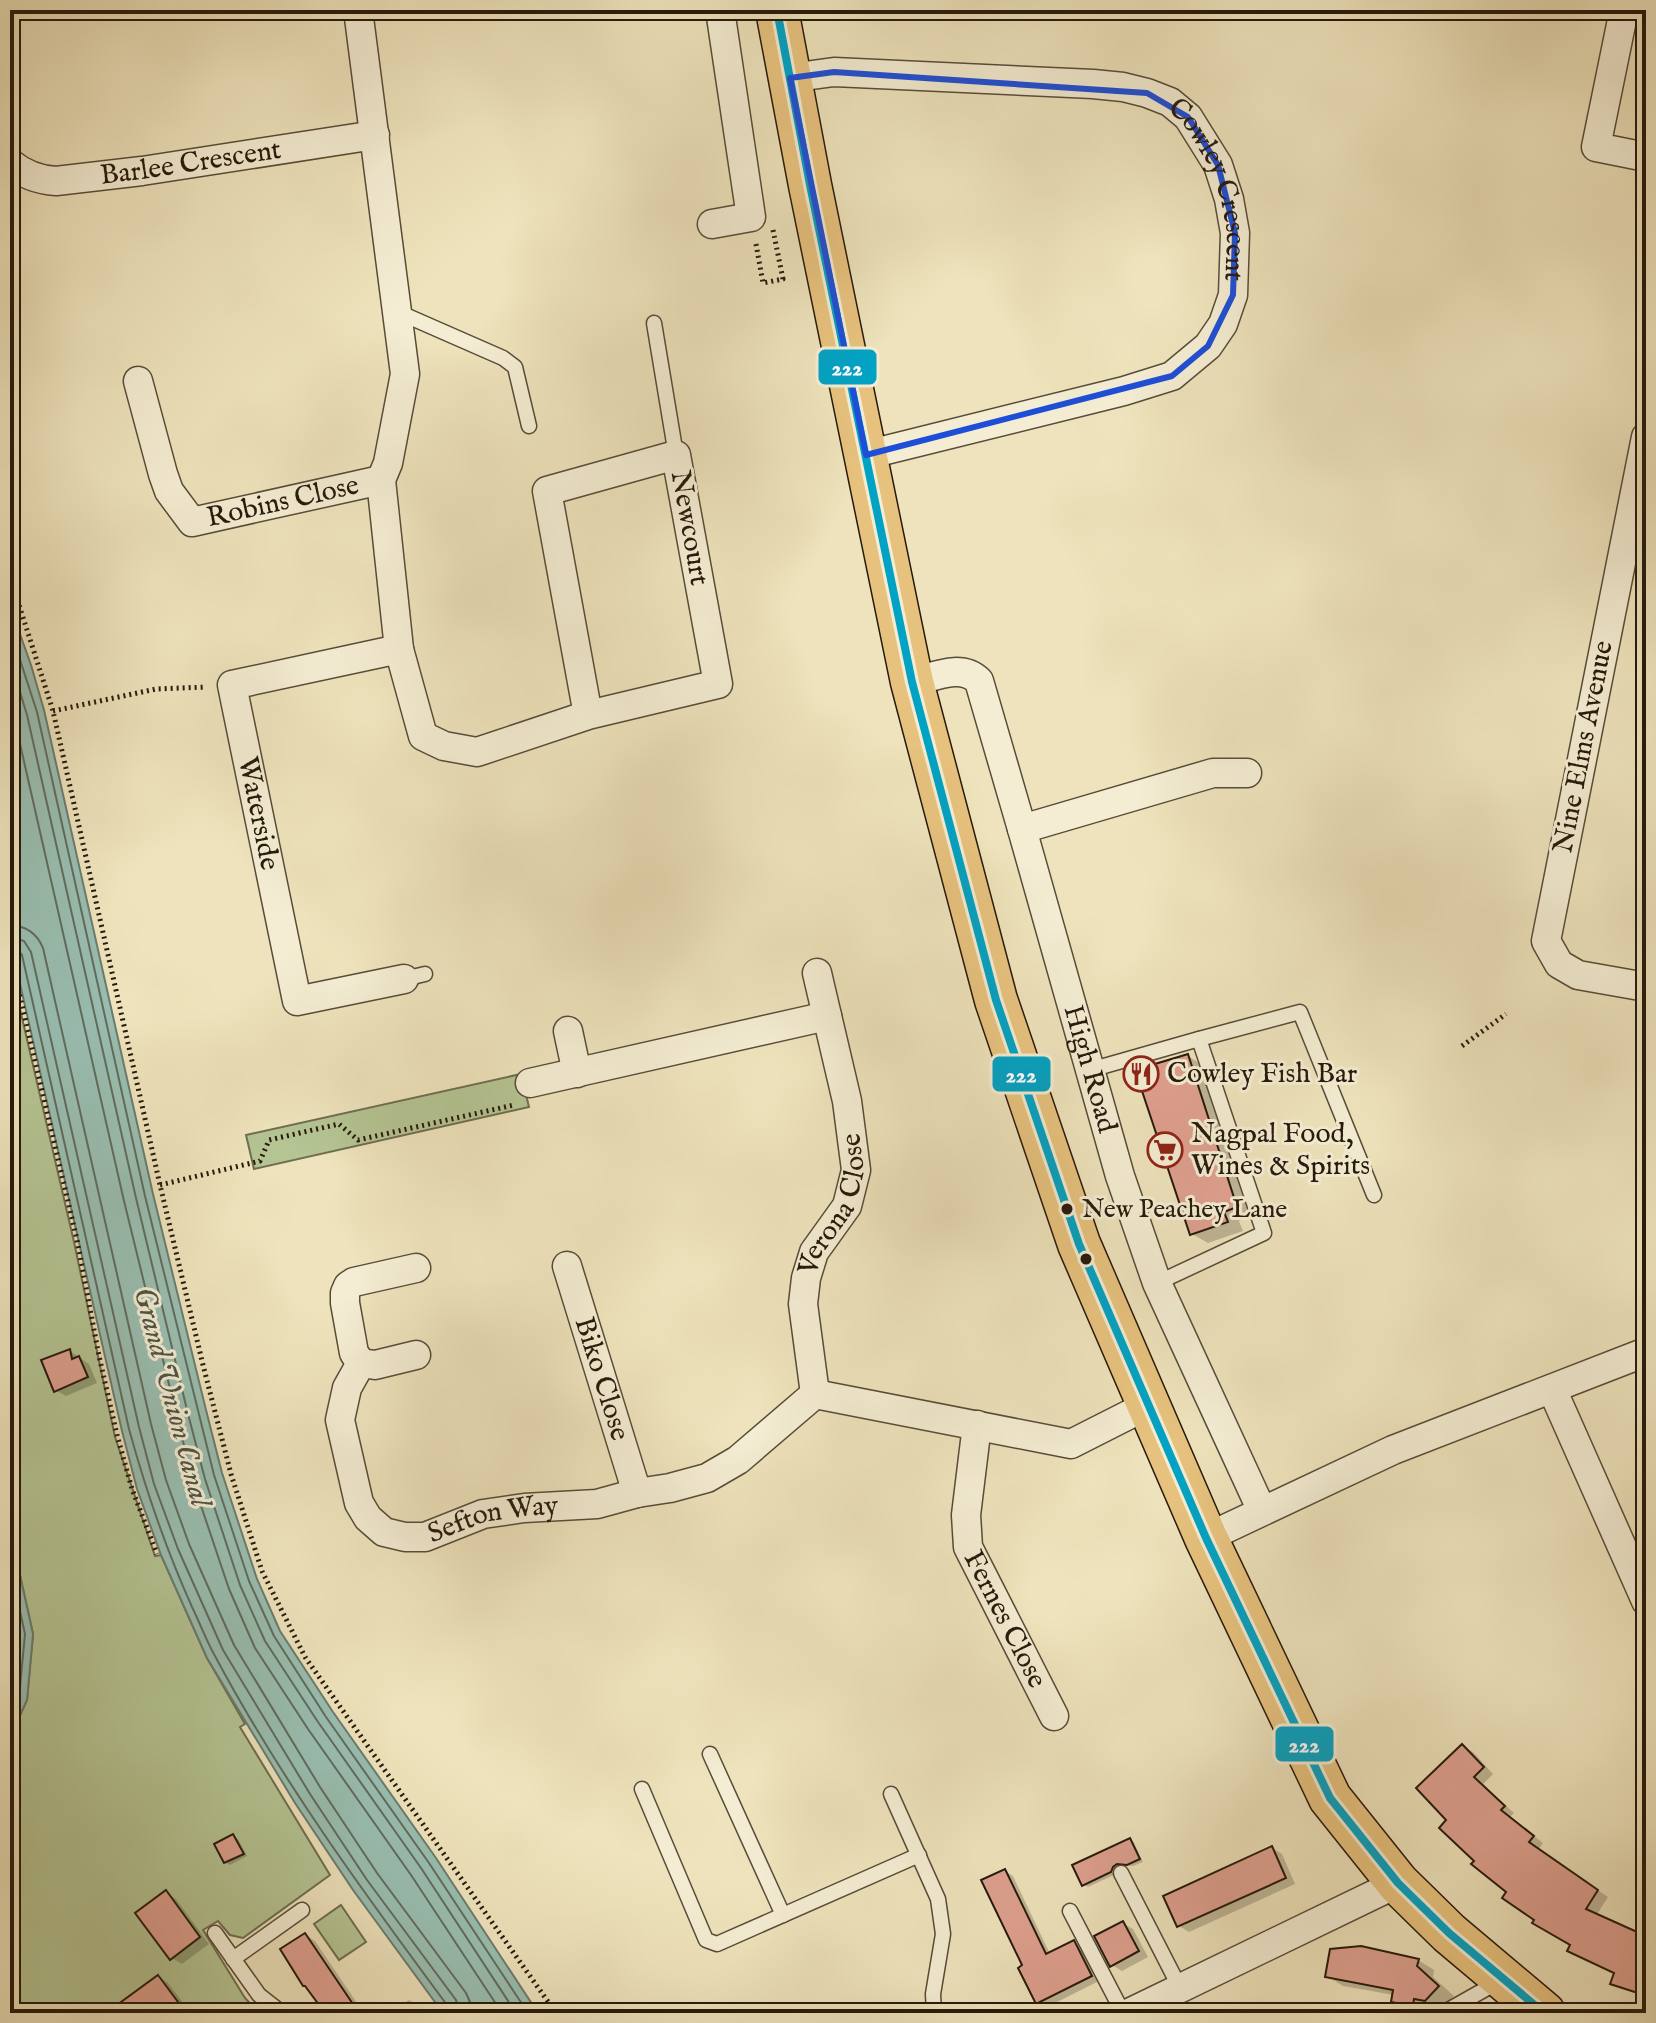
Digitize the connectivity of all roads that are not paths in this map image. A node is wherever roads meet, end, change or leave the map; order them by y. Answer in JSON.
{"nodes":[{"id":1,"x":358,"y":10,"type":"edge"},
{"id":2,"x":720,"y":10,"type":"edge"},
{"id":3,"x":777,"y":10,"type":"edge"},
{"id":4,"x":1624,"y":10,"type":"edge"},
{"id":5,"x":790,"y":78,"type":"junction"},
{"id":6,"x":375,"y":135,"type":"junction"},
{"id":7,"x":1646,"y":157,"type":"edge"},
{"id":8,"x":10,"y":163,"type":"edge"},
{"id":9,"x":712,"y":224,"type":"dead end"},
{"id":10,"x":397,"y":312,"type":"junction"},
{"id":11,"x":654,"y":323,"type":"dead end"},
{"id":12,"x":138,"y":381,"type":"dead end"},
{"id":13,"x":529,"y":426,"type":"dead end"},
{"id":14,"x":1646,"y":437,"type":"edge"},
{"id":15,"x":676,"y":455,"type":"junction"},
{"id":16,"x":866,"y":455,"type":"junction"},
{"id":17,"x":381,"y":480,"type":"junction"},
{"id":18,"x":399,"y":649,"type":"junction"},
{"id":19,"x":912,"y":682,"type":"junction"},
{"id":20,"x":588,"y":715,"type":"junction"},
{"id":21,"x":1247,"y":773,"type":"dead end"},
{"id":22,"x":1022,"y":829,"type":"junction"},
{"id":23,"x":817,"y":973,"type":"dead end"},
{"id":24,"x":414,"y":976,"type":"dead end"},
{"id":25,"x":1646,"y":987,"type":"edge"},
{"id":26,"x":827,"y":1016,"type":"junction"},
{"id":27,"x":568,"y":1031,"type":"dead end"},
{"id":28,"x":1199,"y":1039,"type":"junction"},
{"id":29,"x":1090,"y":1070,"type":"junction"},
{"id":30,"x":577,"y":1073,"type":"junction"},
{"id":31,"x":530,"y":1083,"type":"road end"},
{"id":32,"x":1374,"y":1195,"type":"dead end"},
{"id":33,"x":567,"y":1266,"type":"dead end"},
{"id":34,"x":416,"y":1268,"type":"dead end"},
{"id":35,"x":1157,"y":1283,"type":"junction"},
{"id":36,"x":1646,"y":1352,"type":"edge"},
{"id":37,"x":416,"y":1355,"type":"dead end"},
{"id":38,"x":361,"y":1363,"type":"junction"},
{"id":39,"x":1552,"y":1389,"type":"junction"},
{"id":40,"x":815,"y":1394,"type":"junction"},
{"id":41,"x":1148,"y":1405,"type":"junction"},
{"id":42,"x":977,"y":1425,"type":"junction"},
{"id":43,"x":637,"y":1493,"type":"junction"},
{"id":44,"x":1262,"y":1511,"type":"junction"},
{"id":45,"x":1206,"y":1538,"type":"junction"},
{"id":46,"x":1646,"y":1601,"type":"edge"},
{"id":47,"x":1054,"y":1716,"type":"dead end"},
{"id":48,"x":710,"y":1754,"type":"dead end"},
{"id":49,"x":642,"y":1789,"type":"dead end"},
{"id":50,"x":891,"y":1794,"type":"dead end"},
{"id":51,"x":919,"y":1855,"type":"junction"},
{"id":52,"x":1121,"y":1873,"type":"dead end"},
{"id":53,"x":1398,"y":1883,"type":"junction"},
{"id":54,"x":302,"y":1910,"type":"dead end"},
{"id":55,"x":1070,"y":1911,"type":"dead end"},
{"id":56,"x":783,"y":1915,"type":"junction"},
{"id":57,"x":215,"y":1933,"type":"dead end"},
{"id":58,"x":233,"y":1959,"type":"junction"},
{"id":59,"x":1503,"y":1979,"type":"junction"},
{"id":60,"x":1180,"y":1988,"type":"junction"},
{"id":61,"x":282,"y":2013,"type":"edge"},
{"id":62,"x":934,"y":2013,"type":"edge"},
{"id":63,"x":1126,"y":2013,"type":"edge"},
{"id":64,"x":1443,"y":2013,"type":"edge"},
{"id":65,"x":1544,"y":2013,"type":"edge"}],
"edges":[{"from":1,"to":6,"type":"street"},
{"from":2,"to":9,"type":"street"},
{"from":3,"to":5,"type":"main road"},
{"from":4,"to":7,"type":"street"},
{"from":5,"to":16,"type":"main road"},
{"from":5,"to":16,"type":"street","name":"Cowley Crescent"},
{"from":6,"to":8,"type":"street","name":"Barlee Crescent"},
{"from":6,"to":10,"type":"street"},
{"from":10,"to":13,"type":"lane"},
{"from":10,"to":17,"type":"street"},
{"from":11,"to":15,"type":"lane"},
{"from":12,"to":17,"type":"street","name":"Robins Close"},
{"from":14,"to":25,"type":"street","name":"Nine Elms Avenue"},
{"from":15,"to":20,"type":"street","name":"Newcourt"},
{"from":15,"to":20,"type":"street","name":"Newcourt"},
{"from":16,"to":19,"type":"main road"},
{"from":17,"to":18,"type":"street","name":"Newcourt"},
{"from":18,"to":20,"type":"street","name":"Newcourt"},
{"from":18,"to":24,"type":"street","name":"Waterside"},
{"from":19,"to":22,"type":"street","name":"High Road"},
{"from":19,"to":41,"type":"main road"},
{"from":21,"to":22,"type":"street"},
{"from":22,"to":29,"type":"street","name":"High Road"},
{"from":23,"to":26,"type":"street","name":"Verona Close"},
{"from":26,"to":30,"type":"street"},
{"from":26,"to":40,"type":"street","name":"Verona Close"},
{"from":27,"to":30,"type":"street"},
{"from":28,"to":29,"type":"lane"},
{"from":28,"to":32,"type":"lane"},
{"from":28,"to":35,"type":"lane"},
{"from":29,"to":35,"type":"street","name":"High Road"},
{"from":30,"to":31,"type":"street"},
{"from":33,"to":43,"type":"street","name":"Biko Close"},
{"from":34,"to":38,"type":"street"},
{"from":35,"to":44,"type":"street","name":"High Road"},
{"from":36,"to":39,"type":"street"},
{"from":37,"to":38,"type":"street"},
{"from":38,"to":43,"type":"street","name":"Sefton Way"},
{"from":39,"to":44,"type":"street"},
{"from":39,"to":46,"type":"street"},
{"from":40,"to":42,"type":"street"},
{"from":40,"to":43,"type":"street","name":"Sefton Way"},
{"from":41,"to":42,"type":"street"},
{"from":41,"to":45,"type":"main road"},
{"from":42,"to":47,"type":"street","name":"Fernes Close"},
{"from":44,"to":45,"type":"street"},
{"from":45,"to":53,"type":"main road"},
{"from":48,"to":56,"type":"lane"},
{"from":49,"to":56,"type":"lane"},
{"from":50,"to":51,"type":"lane"},
{"from":51,"to":56,"type":"lane"},
{"from":51,"to":62,"type":"lane"},
{"from":52,"to":60,"type":"lane"},
{"from":53,"to":59,"type":"main road"},
{"from":53,"to":60,"type":"street"},
{"from":54,"to":58,"type":"lane"},
{"from":55,"to":63,"type":"lane"},
{"from":57,"to":58,"type":"lane"},
{"from":58,"to":61,"type":"lane"},
{"from":59,"to":64,"type":"lane"},
{"from":59,"to":65,"type":"main road"},
{"from":60,"to":63,"type":"street"}]}
